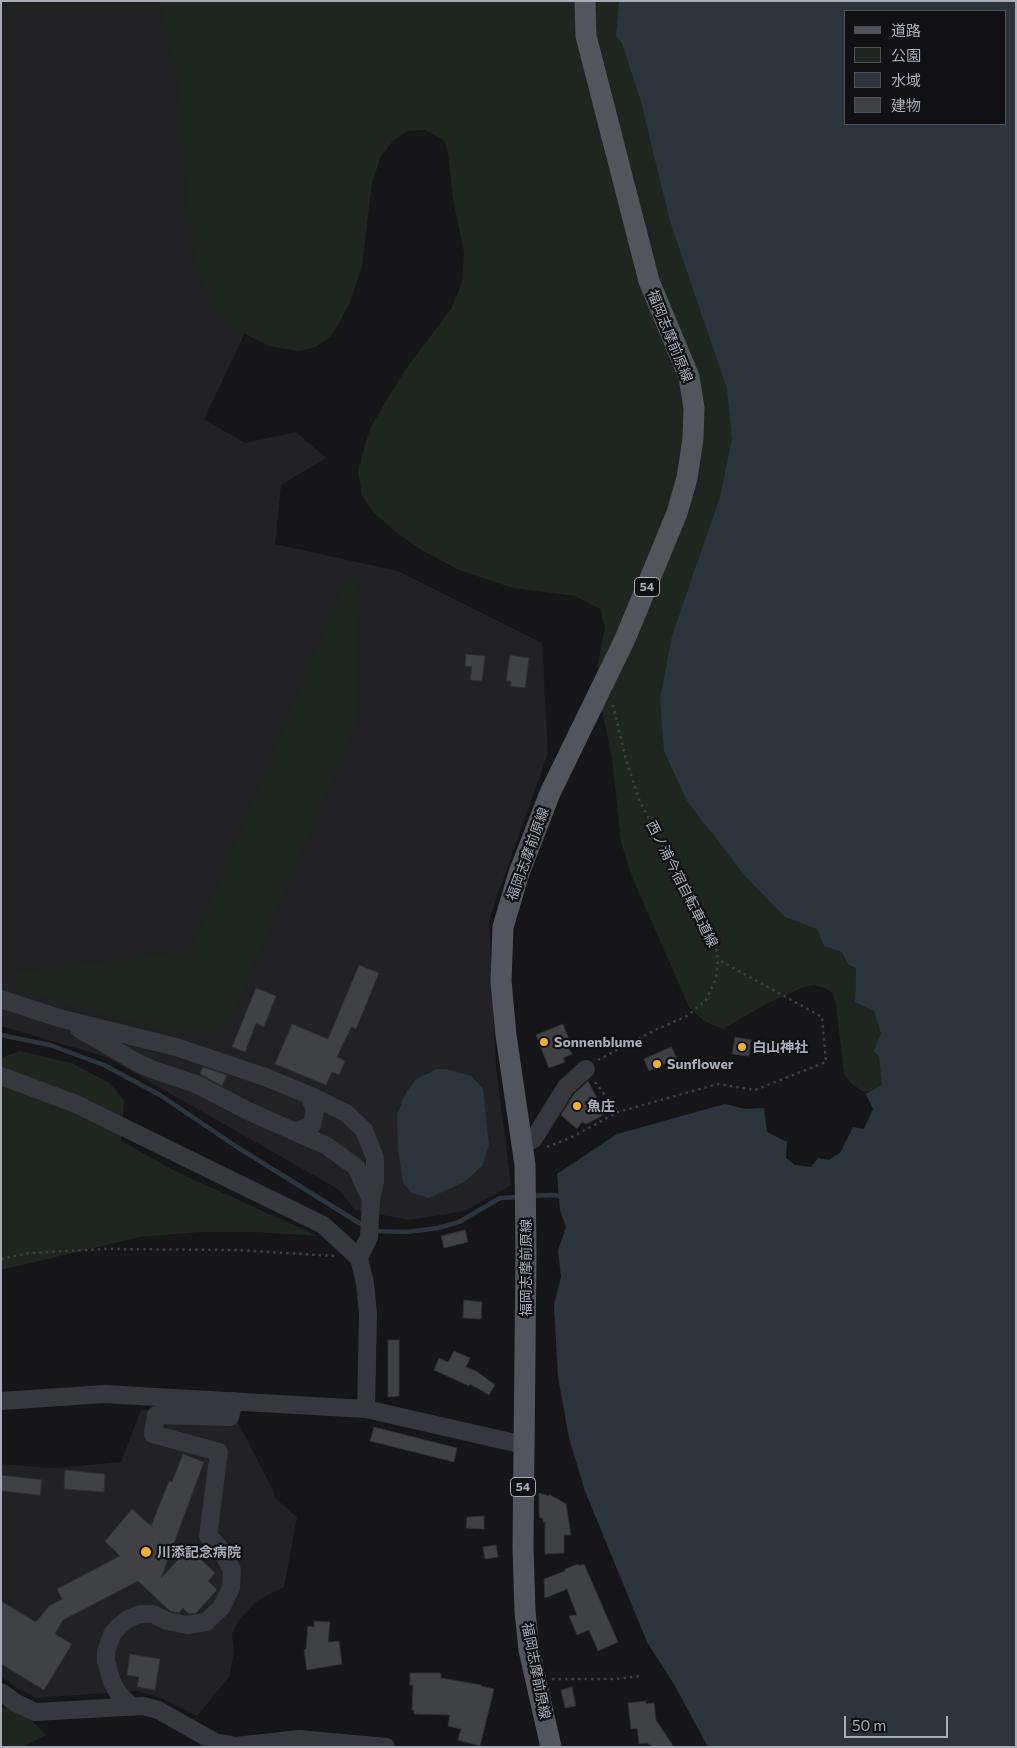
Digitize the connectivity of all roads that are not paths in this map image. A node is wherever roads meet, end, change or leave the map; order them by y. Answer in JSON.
{"nodes":[{"id":1,"x":585,"y":1,"type":"edge"},
{"id":2,"x":1,"y":1000,"type":"edge"},
{"id":3,"x":59,"y":1018,"type":"junction"},
{"id":4,"x":151,"y":1041,"type":"junction"},
{"id":5,"x":586,"y":1069,"type":"road end"},
{"id":6,"x":154,"y":1070,"type":"junction"},
{"id":7,"x":1,"y":1076,"type":"edge"},
{"id":8,"x":309,"y":1095,"type":"junction"},
{"id":9,"x":295,"y":1132,"type":"junction"},
{"id":10,"x":527,"y":1141,"type":"junction"},
{"id":11,"x":371,"y":1206,"type":"junction"},
{"id":12,"x":359,"y":1258,"type":"junction"},
{"id":13,"x":1,"y":1401,"type":"edge"},
{"id":14,"x":234,"y":1401,"type":"junction"},
{"id":15,"x":366,"y":1409,"type":"junction"},
{"id":16,"x":524,"y":1445,"type":"junction"},
{"id":17,"x":1,"y":1692,"type":"edge"},
{"id":18,"x":132,"y":1707,"type":"junction"},
{"id":19,"x":339,"y":1744,"type":"edge"},
{"id":20,"x":386,"y":1747,"type":"edge"},
{"id":21,"x":551,"y":1747,"type":"edge"}],
"edges":[{"from":1,"to":10,"type":"main road","name":"福岡志摩前原線","number":"54"},
{"from":2,"to":3,"type":"street"},
{"from":3,"to":4,"type":"street"},
{"from":3,"to":6,"type":"street"},
{"from":4,"to":6,"type":"street"},
{"from":4,"to":8,"type":"street"},
{"from":5,"to":10,"type":"street"},
{"from":6,"to":9,"type":"street"},
{"from":7,"to":12,"type":"street"},
{"from":8,"to":9,"type":"street"},
{"from":8,"to":11,"type":"street"},
{"from":9,"to":11,"type":"street"},
{"from":10,"to":16,"type":"main road","name":"福岡志摩前原線","number":"54"},
{"from":11,"to":12,"type":"street"},
{"from":12,"to":15,"type":"street"},
{"from":13,"to":14,"type":"street"},
{"from":14,"to":15,"type":"street"},
{"from":14,"to":18,"type":"street"},
{"from":15,"to":16,"type":"street"},
{"from":16,"to":21,"type":"main road","name":"福岡志摩前原線","number":"54"},
{"from":17,"to":18,"type":"street"},
{"from":18,"to":19,"type":"street"},
{"from":19,"to":20,"type":"street"}]}
